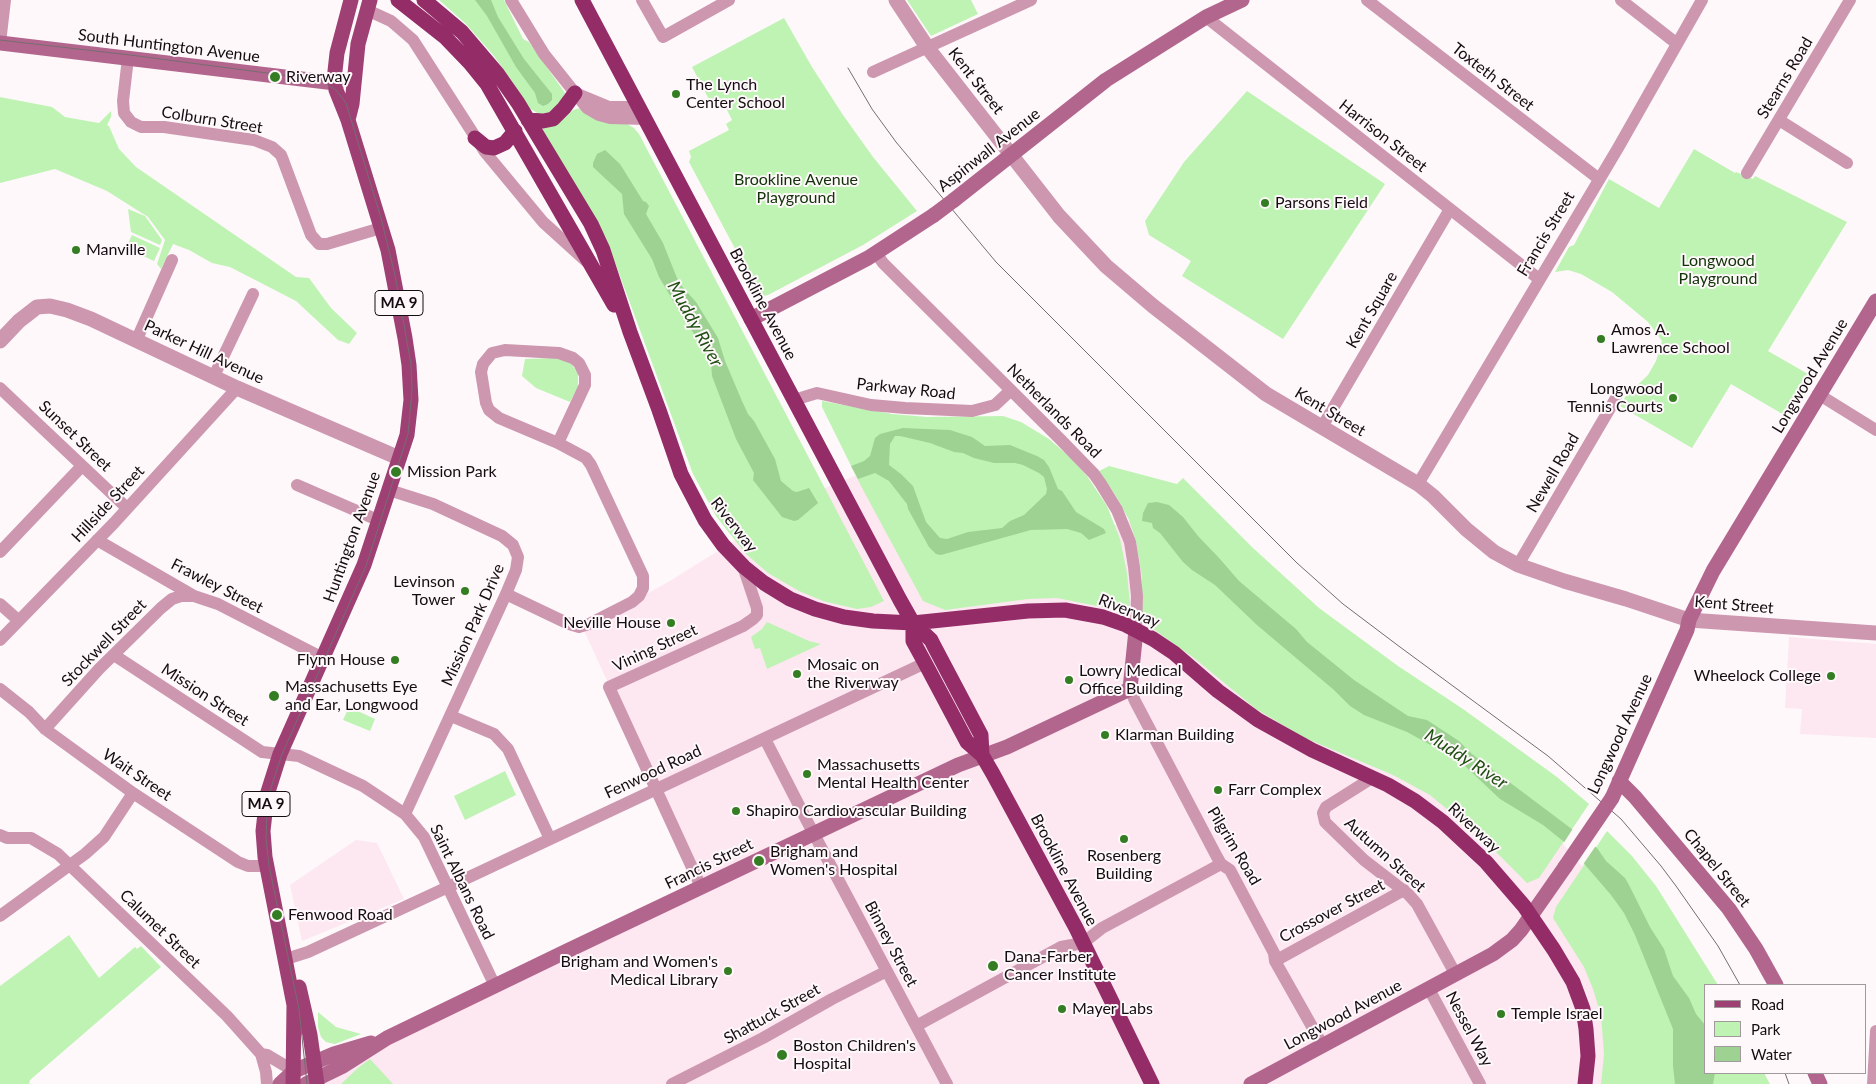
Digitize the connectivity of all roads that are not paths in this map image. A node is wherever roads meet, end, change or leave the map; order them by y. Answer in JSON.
{"nodes":[{"id":1,"x":5,"y":0,"type":"edge"},
{"id":2,"x":398,"y":0,"type":"edge"},
{"id":3,"x":424,"y":0,"type":"edge"},
{"id":4,"x":511,"y":0,"type":"edge"},
{"id":5,"x":582,"y":0,"type":"edge"},
{"id":6,"x":642,"y":0,"type":"edge"},
{"id":7,"x":729,"y":0,"type":"edge"},
{"id":8,"x":896,"y":0,"type":"edge"},
{"id":9,"x":1030,"y":0,"type":"edge"},
{"id":10,"x":1242,"y":0,"type":"edge"},
{"id":11,"x":1367,"y":0,"type":"edge"},
{"id":12,"x":1621,"y":0,"type":"edge"},
{"id":13,"x":1702,"y":0,"type":"edge"},
{"id":14,"x":1850,"y":0,"type":"edge"},
{"id":15,"x":348,"y":2,"type":"edge"},
{"id":16,"x":369,"y":5,"type":"edge"},
{"id":17,"x":1206,"y":17,"type":"junction"},
{"id":18,"x":0,"y":43,"type":"edge"},
{"id":19,"x":1676,"y":43,"type":"junction"},
{"id":20,"x":358,"y":44,"type":"junction"},
{"id":21,"x":927,"y":47,"type":"junction"},
{"id":22,"x":128,"y":58,"type":"junction"},
{"id":23,"x":873,"y":72,"type":"dead end"},
{"id":24,"x":335,"y":82,"type":"junction"},
{"id":25,"x":576,"y":93,"type":"junction"},
{"id":26,"x":352,"y":104,"type":"junction"},
{"id":27,"x":642,"y":113,"type":"junction"},
{"id":28,"x":348,"y":120,"type":"junction"},
{"id":29,"x":528,"y":120,"type":"junction"},
{"id":30,"x":1779,"y":120,"type":"junction"},
{"id":31,"x":515,"y":131,"type":"junction"},
{"id":32,"x":475,"y":138,"type":"junction"},
{"id":33,"x":1011,"y":155,"type":"junction"},
{"id":34,"x":1847,"y":163,"type":"dead end"},
{"id":35,"x":1747,"y":173,"type":"dead end"},
{"id":36,"x":1599,"y":180,"type":"junction"},
{"id":37,"x":1450,"y":209,"type":"junction"},
{"id":38,"x":381,"y":228,"type":"junction"},
{"id":39,"x":876,"y":253,"type":"junction"},
{"id":40,"x":172,"y":260,"type":"dead end"},
{"id":41,"x":592,"y":266,"type":"junction"},
{"id":42,"x":1539,"y":280,"type":"junction"},
{"id":43,"x":252,"y":294,"type":"dead end"},
{"id":44,"x":1876,"y":301,"type":"edge"},
{"id":45,"x":751,"y":319,"type":"junction"},
{"id":46,"x":630,"y":332,"type":"junction"},
{"id":47,"x":136,"y":339,"type":"junction"},
{"id":48,"x":0,"y":340,"type":"edge"},
{"id":49,"x":214,"y":376,"type":"junction"},
{"id":50,"x":0,"y":388,"type":"edge"},
{"id":51,"x":237,"y":388,"type":"junction"},
{"id":52,"x":1010,"y":391,"type":"junction"},
{"id":53,"x":1818,"y":394,"type":"junction"},
{"id":54,"x":1616,"y":398,"type":"dead end"},
{"id":55,"x":794,"y":400,"type":"junction"},
{"id":56,"x":1322,"y":427,"type":"junction"},
{"id":57,"x":1876,"y":430,"type":"edge"},
{"id":58,"x":558,"y":443,"type":"junction"},
{"id":59,"x":399,"y":458,"type":"junction"},
{"id":60,"x":82,"y":466,"type":"junction"},
{"id":61,"x":1418,"y":484,"type":"junction"},
{"id":62,"x":298,"y":485,"type":"dead end"},
{"id":63,"x":389,"y":490,"type":"junction"},
{"id":64,"x":127,"y":508,"type":"junction"},
{"id":65,"x":380,"y":521,"type":"junction"},
{"id":66,"x":98,"y":540,"type":"junction"},
{"id":67,"x":0,"y":552,"type":"edge"},
{"id":68,"x":1518,"y":564,"type":"junction"},
{"id":69,"x":743,"y":566,"type":"junction"},
{"id":70,"x":506,"y":594,"type":"junction"},
{"id":71,"x":194,"y":596,"type":"junction"},
{"id":72,"x":0,"y":604,"type":"edge"},
{"id":73,"x":18,"y":620,"type":"junction"},
{"id":74,"x":1689,"y":620,"type":"junction"},
{"id":75,"x":913,"y":623,"type":"junction"},
{"id":76,"x":1136,"y":630,"type":"junction"},
{"id":77,"x":1876,"y":633,"type":"edge"},
{"id":78,"x":0,"y":640,"type":"edge"},
{"id":79,"x":114,"y":655,"type":"junction"},
{"id":80,"x":323,"y":658,"type":"junction"},
{"id":81,"x":925,"y":663,"type":"junction"},
{"id":82,"x":0,"y":689,"type":"edge"},
{"id":83,"x":1130,"y":689,"type":"junction"},
{"id":84,"x":451,"y":716,"type":"junction"},
{"id":85,"x":45,"y":729,"type":"junction"},
{"id":86,"x":765,"y":739,"type":"junction"},
{"id":87,"x":280,"y":754,"type":"junction"},
{"id":88,"x":982,"y":755,"type":"junction"},
{"id":89,"x":1372,"y":778,"type":"junction"},
{"id":90,"x":1619,"y":781,"type":"junction"},
{"id":91,"x":656,"y":789,"type":"junction"},
{"id":92,"x":133,"y":793,"type":"junction"},
{"id":93,"x":405,"y":814,"type":"junction"},
{"id":94,"x":814,"y":833,"type":"junction"},
{"id":95,"x":0,"y":835,"type":"edge"},
{"id":96,"x":550,"y":839,"type":"junction"},
{"id":97,"x":1221,"y":864,"type":"junction"},
{"id":98,"x":71,"y":865,"type":"junction"},
{"id":99,"x":266,"y":866,"type":"junction"},
{"id":100,"x":448,"y":887,"type":"junction"},
{"id":101,"x":702,"y":887,"type":"junction"},
{"id":102,"x":1404,"y":890,"type":"junction"},
{"id":103,"x":0,"y":916,"type":"edge"},
{"id":104,"x":1530,"y":916,"type":"junction"},
{"id":105,"x":1083,"y":943,"type":"junction"},
{"id":106,"x":286,"y":959,"type":"junction"},
{"id":107,"x":1275,"y":961,"type":"junction"},
{"id":108,"x":887,"y":971,"type":"junction"},
{"id":109,"x":1456,"y":975,"type":"junction"},
{"id":110,"x":1775,"y":984,"type":"edge"},
{"id":111,"x":495,"y":986,"type":"junction"},
{"id":112,"x":1429,"y":990,"type":"junction"},
{"id":113,"x":916,"y":1026,"type":"junction"},
{"id":114,"x":1876,"y":1031,"type":"edge"},
{"id":115,"x":387,"y":1038,"type":"junction"},
{"id":116,"x":1322,"y":1046,"type":"junction"},
{"id":117,"x":261,"y":1054,"type":"junction"},
{"id":118,"x":314,"y":1063,"type":"junction"},
{"id":119,"x":293,"y":1077,"type":"edge"},
{"id":120,"x":313,"y":1083,"type":"edge"},
{"id":121,"x":267,"y":1084,"type":"edge"},
{"id":122,"x":280,"y":1084,"type":"edge"},
{"id":123,"x":672,"y":1084,"type":"edge"},
{"id":124,"x":947,"y":1084,"type":"edge"},
{"id":125,"x":1152,"y":1084,"type":"edge"},
{"id":126,"x":1251,"y":1084,"type":"edge"},
{"id":127,"x":1480,"y":1084,"type":"edge"},
{"id":128,"x":1585,"y":1084,"type":"edge"},
{"id":129,"x":1873,"y":1084,"type":"edge"}],
"edges":[{"from":1,"to":18,"type":"street"},
{"from":2,"to":31,"type":"highway","name":"Riverway"},
{"from":3,"to":29,"type":"highway","name":"Riverway"},
{"from":4,"to":25,"type":"street"},
{"from":5,"to":27,"type":"highway","name":"Brookline Avenue"},
{"from":6,"to":7,"type":"street"},
{"from":8,"to":21,"type":"street","name":"Kent Street"},
{"from":9,"to":21,"type":"street"},
{"from":10,"to":17,"type":"main road","name":"Aspinwall Avenue"},
{"from":11,"to":36,"type":"street","name":"Toxteth Street"},
{"from":12,"to":19,"type":"street"},
{"from":13,"to":19,"type":"street","name":"Francis Street"},
{"from":14,"to":30,"type":"street","name":"Stearns Road"},
{"from":15,"to":24,"type":"main road","name":"Huntington Avenue","number":"MA 9"},
{"from":16,"to":20,"type":"main road"},
{"from":16,"to":32,"type":"street"},
{"from":17,"to":33,"type":"main road","name":"Aspinwall Avenue"},
{"from":17,"to":37,"type":"street","name":"Harrison Street"},
{"from":18,"to":22,"type":"main road","name":"South Huntington Avenue"},
{"from":19,"to":36,"type":"street","name":"Francis Street"},
{"from":20,"to":24,"type":"main road"},
{"from":20,"to":26,"type":"main road"},
{"from":21,"to":23,"type":"street"},
{"from":21,"to":33,"type":"street","name":"Kent Street"},
{"from":22,"to":24,"type":"main road","name":"South Huntington Avenue"},
{"from":22,"to":38,"type":"street","name":"Colburn Street"},
{"from":24,"to":26,"type":"main road"},
{"from":24,"to":28,"type":"main road","name":"Huntington Avenue","number":"MA 9"},
{"from":25,"to":27,"type":"street"},
{"from":25,"to":29,"type":"highway"},
{"from":26,"to":28,"type":"main road"},
{"from":27,"to":45,"type":"highway","name":"Brookline Avenue"},
{"from":28,"to":38,"type":"main road","name":"Huntington Avenue","number":"MA 9"},
{"from":29,"to":46,"type":"highway","name":"Riverway"},
{"from":30,"to":34,"type":"street"},
{"from":30,"to":35,"type":"street","name":"Stearns Road"},
{"from":31,"to":32,"type":"highway"},
{"from":31,"to":41,"type":"highway","name":"Riverway"},
{"from":32,"to":41,"type":"street"},
{"from":33,"to":39,"type":"main road","name":"Aspinwall Avenue","bridge":true},
{"from":33,"to":56,"type":"street","name":"Kent Street"},
{"from":36,"to":42,"type":"street","name":"Francis Street"},
{"from":37,"to":42,"type":"street","name":"Harrison Street"},
{"from":37,"to":56,"type":"street","name":"Kent Square"},
{"from":38,"to":59,"type":"main road","name":"Huntington Avenue","number":"MA 9"},
{"from":39,"to":45,"type":"main road","name":"Aspinwall Avenue"},
{"from":39,"to":52,"type":"street","name":"Netherlands Road"},
{"from":40,"to":47,"type":"street"},
{"from":41,"to":46,"type":"highway","name":"Riverway"},
{"from":42,"to":61,"type":"street","name":"Francis Street"},
{"from":43,"to":49,"type":"street"},
{"from":44,"to":53,"type":"main road","name":"Longwood Avenue"},
{"from":45,"to":55,"type":"highway","name":"Brookline Avenue"},
{"from":46,"to":69,"type":"highway","name":"Riverway"},
{"from":47,"to":48,"type":"street","name":"Parker Hill Avenue"},
{"from":47,"to":49,"type":"street","name":"Parker Hill Avenue"},
{"from":49,"to":51,"type":"street","name":"Parker Hill Avenue"},
{"from":50,"to":60,"type":"street","name":"Sunset Street"},
{"from":51,"to":59,"type":"street","name":"Parker Hill Avenue"},
{"from":51,"to":64,"type":"street","name":"Hillside Street"},
{"from":52,"to":55,"type":"street","name":"Parkway Road"},
{"from":52,"to":76,"type":"street","name":"Netherlands Road"},
{"from":53,"to":57,"type":"street"},
{"from":53,"to":74,"type":"main road","name":"Longwood Avenue"},
{"from":54,"to":68,"type":"street","name":"Newell Road"},
{"from":55,"to":75,"type":"highway","name":"Brookline Avenue"},
{"from":56,"to":61,"type":"street","name":"Kent Street"},
{"from":58,"to":58,"type":"street"},
{"from":58,"to":70,"type":"street"},
{"from":59,"to":63,"type":"main road","name":"Huntington Avenue","number":"MA 9"},
{"from":60,"to":64,"type":"street","name":"Sunset Street"},
{"from":60,"to":67,"type":"street"},
{"from":61,"to":68,"type":"street","name":"Kent Street"},
{"from":62,"to":65,"type":"street"},
{"from":63,"to":65,"type":"main road","name":"Huntington Avenue","number":"MA 9"},
{"from":63,"to":70,"type":"street","name":"Mission Park Drive"},
{"from":64,"to":66,"type":"street","name":"Hillside Street"},
{"from":65,"to":80,"type":"main road","name":"Huntington Avenue","number":"MA 9"},
{"from":66,"to":71,"type":"street","name":"Frawley Street"},
{"from":66,"to":73,"type":"street","name":"Hillside Street"},
{"from":68,"to":74,"type":"street","name":"Kent Street"},
{"from":69,"to":75,"type":"highway","name":"Riverway"},
{"from":69,"to":91,"type":"street","name":"Vining Street"},
{"from":70,"to":84,"type":"street","name":"Mission Park Drive"},
{"from":71,"to":79,"type":"street","name":"Stockwell Street"},
{"from":71,"to":80,"type":"street","name":"Frawley Street"},
{"from":72,"to":73,"type":"street"},
{"from":73,"to":78,"type":"street","name":"Hillside Street"},
{"from":74,"to":77,"type":"street","name":"Kent Street"},
{"from":74,"to":90,"type":"main road","name":"Longwood Avenue"},
{"from":75,"to":76,"type":"highway","name":"Riverway"},
{"from":75,"to":81,"type":"highway","name":"Brookline Avenue"},
{"from":75,"to":88,"type":"highway","name":"Brookline Avenue"},
{"from":76,"to":83,"type":"main road","name":"Pilgrim Road"},
{"from":76,"to":89,"type":"highway","name":"Riverway"},
{"from":79,"to":85,"type":"street","name":"Stockwell Street"},
{"from":79,"to":87,"type":"street","name":"Mission Street"},
{"from":80,"to":87,"type":"main road","name":"Huntington Avenue","number":"MA 9"},
{"from":81,"to":86,"type":"street","name":"Fenwood Road"},
{"from":81,"to":88,"type":"highway","name":"Brookline Avenue"},
{"from":82,"to":85,"type":"street","name":"Wait Street"},
{"from":83,"to":88,"type":"main road","name":"Francis Street"},
{"from":83,"to":97,"type":"street","name":"Pilgrim Road"},
{"from":84,"to":93,"type":"street","name":"Mission Park Drive"},
{"from":84,"to":96,"type":"street"},
{"from":85,"to":92,"type":"street","name":"Wait Street"},
{"from":86,"to":91,"type":"street","name":"Fenwood Road"},
{"from":86,"to":94,"type":"street","name":"Binney Street"},
{"from":87,"to":93,"type":"street","name":"Saint Albans Road"},
{"from":87,"to":99,"type":"main road","name":"Huntington Avenue","number":"MA 9"},
{"from":88,"to":94,"type":"main road","name":"Francis Street"},
{"from":88,"to":105,"type":"highway","name":"Brookline Avenue"},
{"from":89,"to":102,"type":"street","name":"Autumn Street"},
{"from":89,"to":104,"type":"highway","name":"Riverway"},
{"from":90,"to":104,"type":"main road","name":"Longwood Avenue","bridge":true},
{"from":90,"to":110,"type":"main road","name":"Chapel Street"},
{"from":91,"to":96,"type":"street","name":"Fenwood Road"},
{"from":91,"to":101,"type":"street","name":"Vining Street"},
{"from":92,"to":98,"type":"street"},
{"from":92,"to":99,"type":"street","name":"Wait Street"},
{"from":93,"to":100,"type":"street","name":"Saint Albans Road"},
{"from":94,"to":101,"type":"main road","name":"Francis Street"},
{"from":94,"to":108,"type":"street","name":"Binney Street"},
{"from":95,"to":98,"type":"street","name":"Calumet Street"},
{"from":96,"to":100,"type":"street","name":"Fenwood Road"},
{"from":97,"to":105,"type":"street"},
{"from":97,"to":107,"type":"street","name":"Pilgrim Road"},
{"from":98,"to":103,"type":"street"},
{"from":98,"to":117,"type":"street","name":"Calumet Street"},
{"from":99,"to":106,"type":"main road","name":"Huntington Avenue","number":"MA 9"},
{"from":100,"to":106,"type":"street","name":"Fenwood Road"},
{"from":100,"to":111,"type":"street","name":"Saint Albans Road"},
{"from":101,"to":111,"type":"main road","name":"Francis Street"},
{"from":102,"to":107,"type":"street","name":"Crossover Street"},
{"from":102,"to":109,"type":"street","name":"Autumn Street"},
{"from":104,"to":109,"type":"main road","name":"Longwood Avenue"},
{"from":104,"to":128,"type":"highway","name":"Riverway"},
{"from":105,"to":113,"type":"street"},
{"from":105,"to":125,"type":"highway","name":"Brookline Avenue"},
{"from":106,"to":118,"type":"main road","name":"Huntington Avenue","number":"MA 9"},
{"from":106,"to":119,"type":"main road","name":"Huntington Avenue","number":"MA 9"},
{"from":107,"to":116,"type":"street","name":"Pilgrim Road"},
{"from":108,"to":113,"type":"street","name":"Binney Street"},
{"from":108,"to":123,"type":"street","name":"Shattuck Street"},
{"from":109,"to":112,"type":"main road","name":"Longwood Avenue"},
{"from":111,"to":115,"type":"main road","name":"Francis Street"},
{"from":112,"to":116,"type":"main road","name":"Longwood Avenue"},
{"from":112,"to":127,"type":"street","name":"Nessel Way"},
{"from":113,"to":124,"type":"street","name":"Binney Street"},
{"from":114,"to":129,"type":"street"},
{"from":115,"to":118,"type":"main road","name":"Francis Street"},
{"from":115,"to":120,"type":"main road","name":"Francis Street"},
{"from":116,"to":126,"type":"main road","name":"Longwood Avenue"},
{"from":117,"to":119,"type":"street","name":"Calumet Street"},
{"from":117,"to":121,"type":"street"},
{"from":118,"to":119,"type":"main road","name":"Francis Street"},
{"from":118,"to":120,"type":"main road","name":"Huntington Avenue","number":"MA 9"},
{"from":119,"to":122,"type":"main road"}]}
